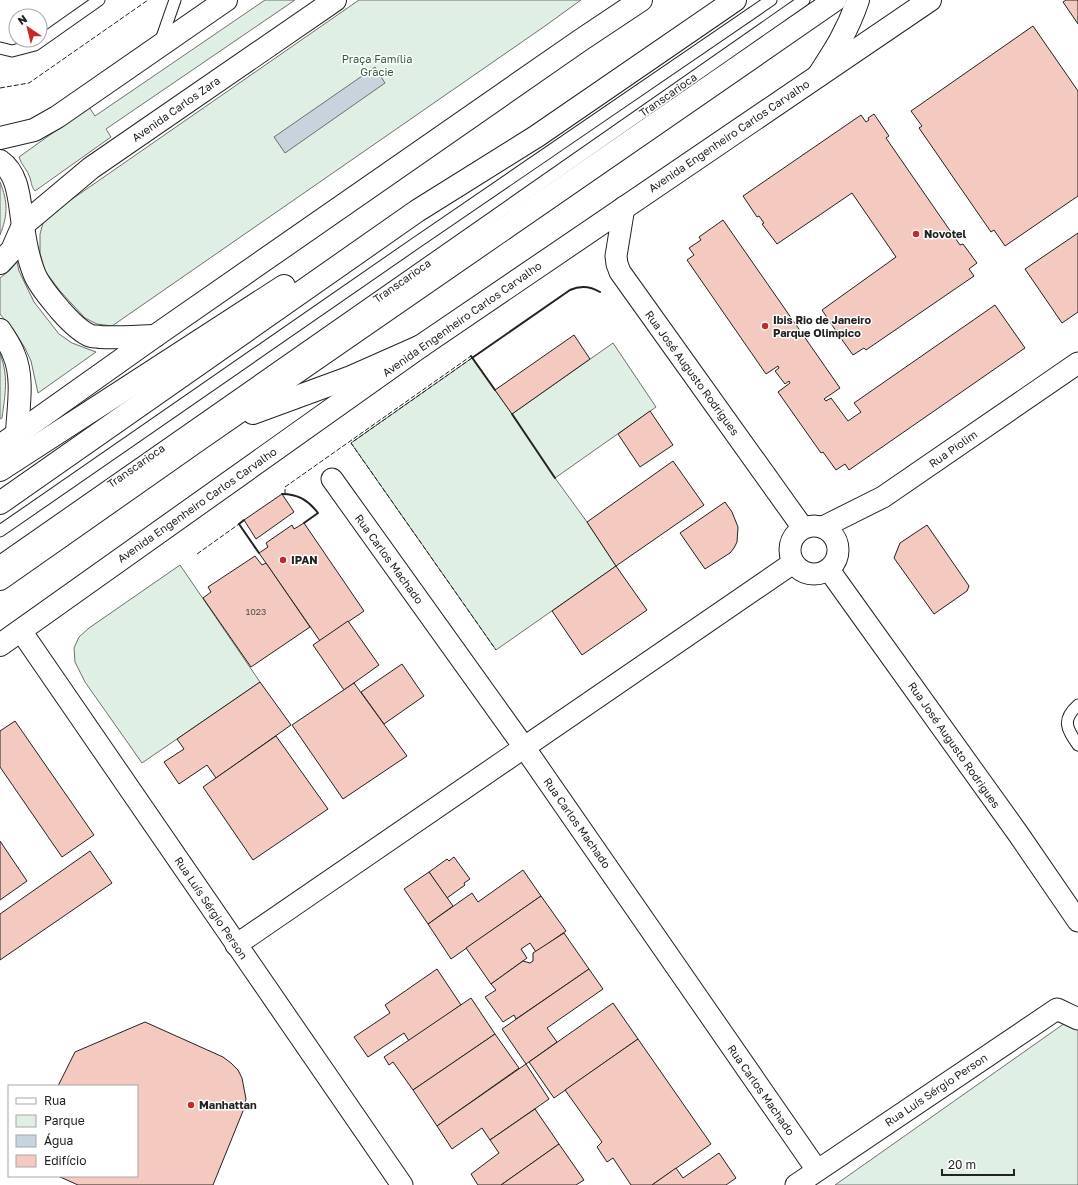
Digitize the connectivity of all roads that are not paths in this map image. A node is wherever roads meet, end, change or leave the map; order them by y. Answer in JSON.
{"nodes":[{"id":1,"x":99,"y":0,"type":"edge"},
{"id":2,"x":175,"y":0,"type":"edge"},
{"id":3,"x":226,"y":0,"type":"edge"},
{"id":4,"x":335,"y":0,"type":"edge"},
{"id":5,"x":623,"y":0,"type":"edge"},
{"id":6,"x":641,"y":0,"type":"edge"},
{"id":7,"x":735,"y":0,"type":"edge"},
{"id":8,"x":771,"y":0,"type":"edge"},
{"id":9,"x":804,"y":0,"type":"edge"},
{"id":10,"x":835,"y":0,"type":"edge"},
{"id":11,"x":858,"y":0,"type":"edge"},
{"id":12,"x":930,"y":0,"type":"edge"},
{"id":13,"x":581,"y":40,"type":"junction"},
{"id":14,"x":159,"y":46,"type":"junction"},
{"id":15,"x":0,"y":48,"type":"edge"},
{"id":16,"x":818,"y":76,"type":"junction"},
{"id":17,"x":0,"y":138,"type":"edge"},
{"id":18,"x":0,"y":161,"type":"edge"},
{"id":19,"x":624,"y":207,"type":"junction"},
{"id":20,"x":417,"y":211,"type":"junction"},
{"id":21,"x":23,"y":225,"type":"junction"},
{"id":22,"x":0,"y":263,"type":"edge"},
{"id":23,"x":0,"y":330,"type":"edge"},
{"id":24,"x":155,"y":336,"type":"junction"},
{"id":25,"x":421,"y":346,"type":"junction"},
{"id":26,"x":1078,"y":363,"type":"edge"},
{"id":27,"x":201,"y":438,"type":"junction"},
{"id":28,"x":9,"y":440,"type":"edge"},
{"id":29,"x":0,"y":470,"type":"edge"},
{"id":30,"x":332,"y":479,"type":"dead end"},
{"id":31,"x":0,"y":502,"type":"edge"},
{"id":32,"x":813,"y":527,"type":"junction"},
{"id":33,"x":0,"y":531,"type":"edge"},
{"id":34,"x":0,"y":561,"type":"edge"},
{"id":35,"x":793,"y":563,"type":"junction"},
{"id":36,"x":829,"y":570,"type":"junction"},
{"id":37,"x":0,"y":579,"type":"edge"},
{"id":38,"x":21,"y":631,"type":"junction"},
{"id":39,"x":0,"y":645,"type":"edge"},
{"id":40,"x":1078,"y":705,"type":"edge"},
{"id":41,"x":1078,"y":745,"type":"edge"},
{"id":42,"x":524,"y":747,"type":"junction"},
{"id":43,"x":1078,"y":921,"type":"edge"},
{"id":44,"x":236,"y":945,"type":"junction"},
{"id":45,"x":1078,"y":1019,"type":"edge"},
{"id":46,"x":817,"y":1170,"type":"junction"},
{"id":47,"x":402,"y":1185,"type":"edge"},
{"id":48,"x":796,"y":1185,"type":"edge"}],
"edges":[{"from":1,"to":15,"type":"lane"},
{"from":2,"to":14,"type":"lane"},
{"from":3,"to":14,"type":"main road"},
{"from":4,"to":21,"type":"main road","name":"Avenida Carlos Zara"},
{"from":5,"to":13,"type":"main road"},
{"from":6,"to":13,"type":"main road"},
{"from":7,"to":20,"type":"main road"},
{"from":8,"to":33,"type":"lane","name":"Transcarioca"},
{"from":9,"to":34,"type":"lane","name":"Transcarioca"},
{"from":10,"to":27,"type":"main road"},
{"from":11,"to":16,"type":"main road"},
{"from":12,"to":16,"type":"main road","name":"Avenida Engenheiro Carlos Carvalho"},
{"from":13,"to":24,"type":"main road"},
{"from":14,"to":17,"type":"main road"},
{"from":16,"to":19,"type":"main road","name":"Avenida Engenheiro Carlos Carvalho"},
{"from":18,"to":21,"type":"main road"},
{"from":19,"to":25,"type":"main road","name":"Avenida Engenheiro Carlos Carvalho"},
{"from":19,"to":32,"type":"street","name":"Rua José Augusto Rodrigues"},
{"from":20,"to":29,"type":"main road"},
{"from":20,"to":31,"type":"main road"},
{"from":21,"to":22,"type":"main road"},
{"from":21,"to":24,"type":"main road"},
{"from":23,"to":28,"type":"main road"},
{"from":24,"to":28,"type":"main road"},
{"from":25,"to":27,"type":"main road"},
{"from":25,"to":38,"type":"main road","name":"Avenida Engenheiro Carlos Carvalho"},
{"from":26,"to":32,"type":"street","name":"Rua Piolim"},
{"from":27,"to":37,"type":"main road"},
{"from":30,"to":42,"type":"street","name":"Rua Carlos Machado"},
{"from":32,"to":35,"type":"street"},
{"from":32,"to":36,"type":"street"},
{"from":35,"to":36,"type":"street"},
{"from":35,"to":42,"type":"street"},
{"from":36,"to":43,"type":"street","name":"Rua José Augusto Rodrigues"},
{"from":38,"to":39,"type":"main road","name":"Avenida Engenheiro Carlos Carvalho"},
{"from":38,"to":44,"type":"street","name":"Rua Luís Sérgio Person"},
{"from":40,"to":41,"type":"lane"},
{"from":42,"to":44,"type":"street"},
{"from":42,"to":46,"type":"street","name":"Rua Carlos Machado"},
{"from":44,"to":47,"type":"street","name":"Rua Luís Sérgio Person"},
{"from":45,"to":46,"type":"street","name":"Rua Luís Sérgio Person"},
{"from":46,"to":48,"type":"street","name":"Rua Luís Sérgio Person"}]}
